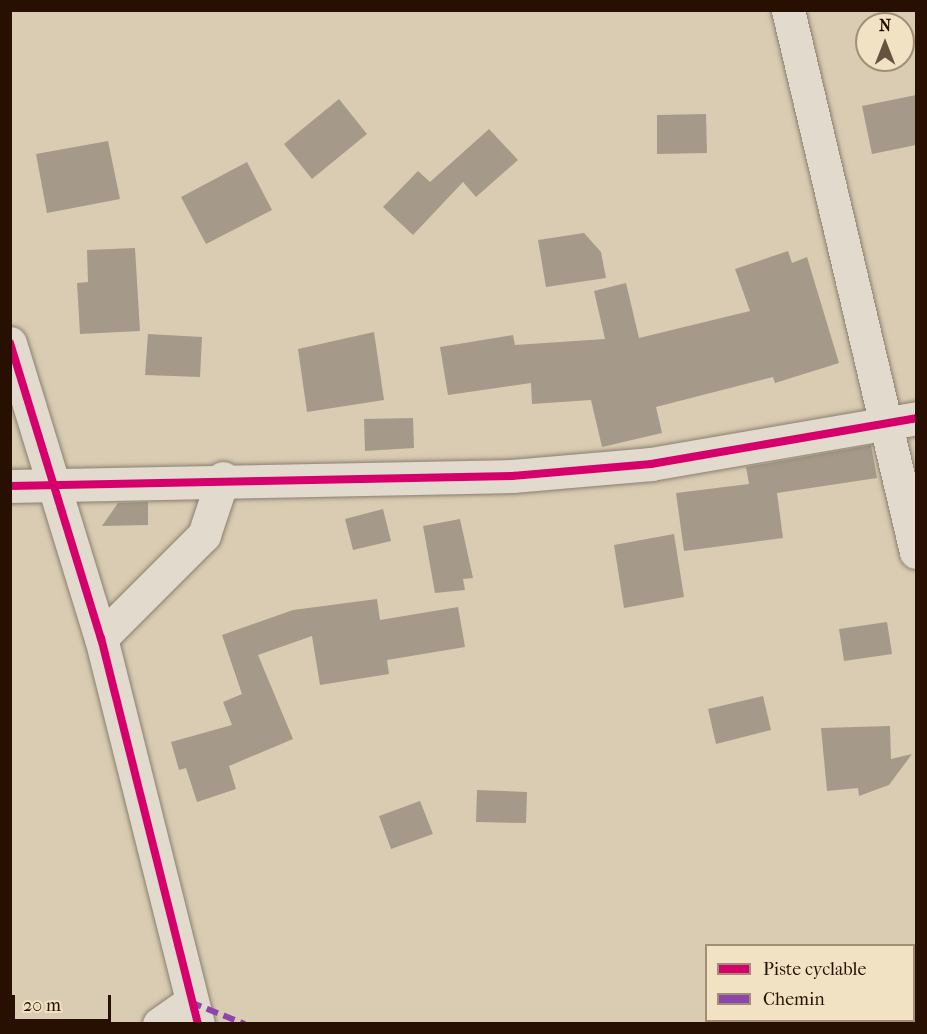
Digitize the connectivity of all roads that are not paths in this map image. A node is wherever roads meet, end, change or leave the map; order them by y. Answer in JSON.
{"nodes":[{"id":1,"x":788,"y":10,"type":"edge"},
{"id":2,"x":10,"y":343,"type":"edge"},
{"id":3,"x":916,"y":418,"type":"edge"},
{"id":4,"x":883,"y":424,"type":"junction"},
{"id":5,"x":223,"y":478,"type":"junction"},
{"id":6,"x":10,"y":486,"type":"edge"},
{"id":7,"x":54,"y":488,"type":"junction"},
{"id":8,"x":916,"y":552,"type":"edge"},
{"id":9,"x":102,"y":638,"type":"junction"},
{"id":10,"x":194,"y":1013,"type":"edge"},
{"id":11,"x":159,"y":1023,"type":"edge"}],
"edges":[{"from":1,"to":4,"type":"street"},
{"from":2,"to":7,"type":"street"},
{"from":3,"to":4,"type":"street"},
{"from":4,"to":5,"type":"street"},
{"from":4,"to":8,"type":"street"},
{"from":5,"to":7,"type":"street"},
{"from":5,"to":9,"type":"street"},
{"from":6,"to":7,"type":"street"},
{"from":7,"to":9,"type":"street"},
{"from":9,"to":10,"type":"street"},
{"from":10,"to":11,"type":"street"}]}
